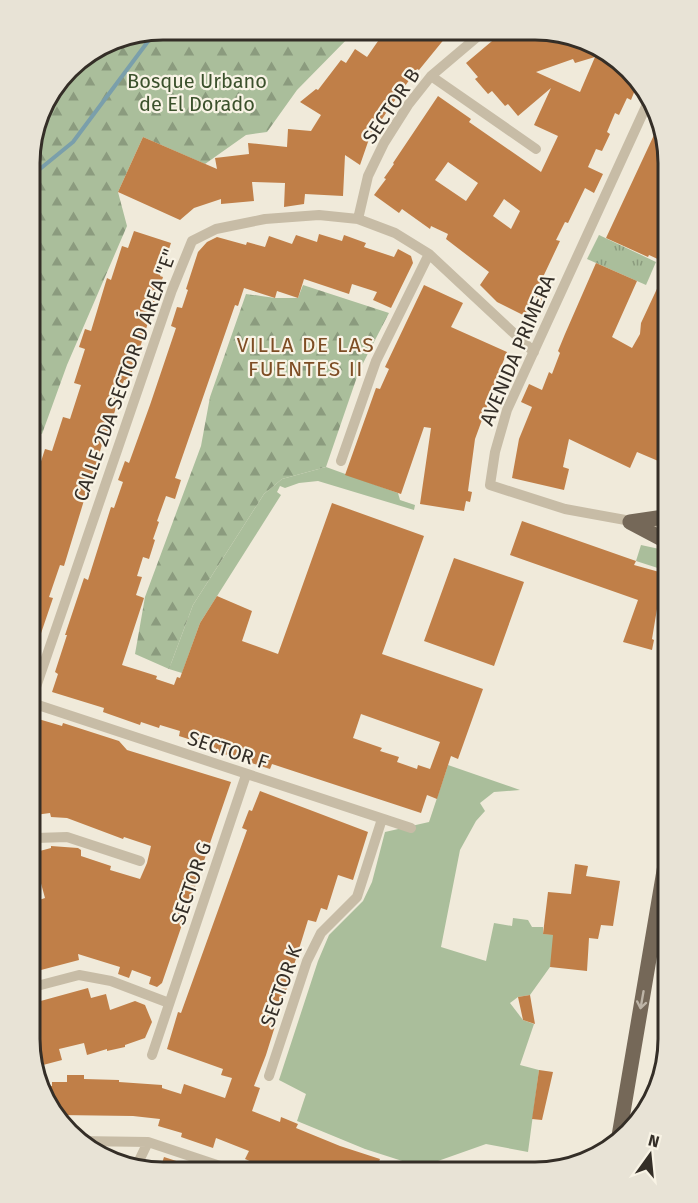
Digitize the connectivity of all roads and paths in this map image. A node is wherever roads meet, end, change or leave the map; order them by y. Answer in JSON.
{"nodes":[{"id":1,"x":474,"y":40,"type":"edge"},
{"id":2,"x":431,"y":76,"type":"junction"},
{"id":3,"x":645,"y":109,"type":"edge"},
{"id":4,"x":536,"y":149,"type":"dead end"},
{"id":5,"x":358,"y":219,"type":"junction"},
{"id":6,"x":429,"y":254,"type":"junction"},
{"id":7,"x":534,"y":352,"type":"junction"},
{"id":8,"x":341,"y":461,"type":"dead end"},
{"id":9,"x":658,"y":518,"type":"edge"},
{"id":10,"x":630,"y":522,"type":"junction"},
{"id":11,"x":658,"y":526,"type":"edge"},
{"id":12,"x":658,"y":537,"type":"edge"},
{"id":13,"x":40,"y":675,"type":"edge"},
{"id":14,"x":40,"y":706,"type":"edge"},
{"id":15,"x":246,"y":775,"type":"junction"},
{"id":16,"x":382,"y":819,"type":"junction"},
{"id":17,"x":411,"y":828,"type":"dead end"},
{"id":18,"x":40,"y":838,"type":"edge"},
{"id":19,"x":140,"y":861,"type":"dead end"},
{"id":20,"x":657,"y":912,"type":"edge"},
{"id":21,"x":40,"y":985,"type":"edge"},
{"id":22,"x":169,"y":1003,"type":"junction"},
{"id":23,"x":152,"y":1055,"type":"dead end"},
{"id":24,"x":269,"y":1076,"type":"dead end"},
{"id":25,"x":621,"y":1126,"type":"edge"},
{"id":26,"x":94,"y":1141,"type":"edge"},
{"id":27,"x":148,"y":1142,"type":"junction"},
{"id":28,"x":140,"y":1159,"type":"edge"},
{"id":29,"x":208,"y":1162,"type":"edge"}],
"edges":[{"from":1,"to":2,"type":"street","name":"SECTOR B"},
{"from":2,"to":4,"type":"street"},
{"from":2,"to":5,"type":"street","name":"SECTOR B"},
{"from":3,"to":7,"type":"street","name":"AVENIDA PRIMERA"},
{"from":5,"to":6,"type":"street","name":"CALLE 2DA SECTOR D ÁREA \"E\""},
{"from":5,"to":13,"type":"street","name":"CALLE 2DA SECTOR D ÁREA \"E\""},
{"from":6,"to":7,"type":"street","name":"CALLE 2DA SECTOR D ÁREA \"E\""},
{"from":6,"to":8,"type":"street"},
{"from":7,"to":10,"type":"street","name":"AVENIDA PRIMERA"},
{"from":9,"to":10,"type":"main road"},
{"from":10,"to":11,"type":"street","name":"AVENIDA PRIMERA"},
{"from":10,"to":12,"type":"main road"},
{"from":14,"to":15,"type":"street","name":"SECTOR F"},
{"from":15,"to":16,"type":"street","name":"SECTOR F"},
{"from":15,"to":22,"type":"street","name":"SECTOR G"},
{"from":16,"to":17,"type":"street","name":"SECTOR F"},
{"from":16,"to":24,"type":"street","name":"SECTOR K"},
{"from":18,"to":19,"type":"street"},
{"from":20,"to":25,"type":"main road","one_way":true},
{"from":21,"to":22,"type":"street"},
{"from":22,"to":23,"type":"street","name":"SECTOR G"},
{"from":26,"to":27,"type":"street"},
{"from":27,"to":28,"type":"street"},
{"from":27,"to":29,"type":"street"}]}
